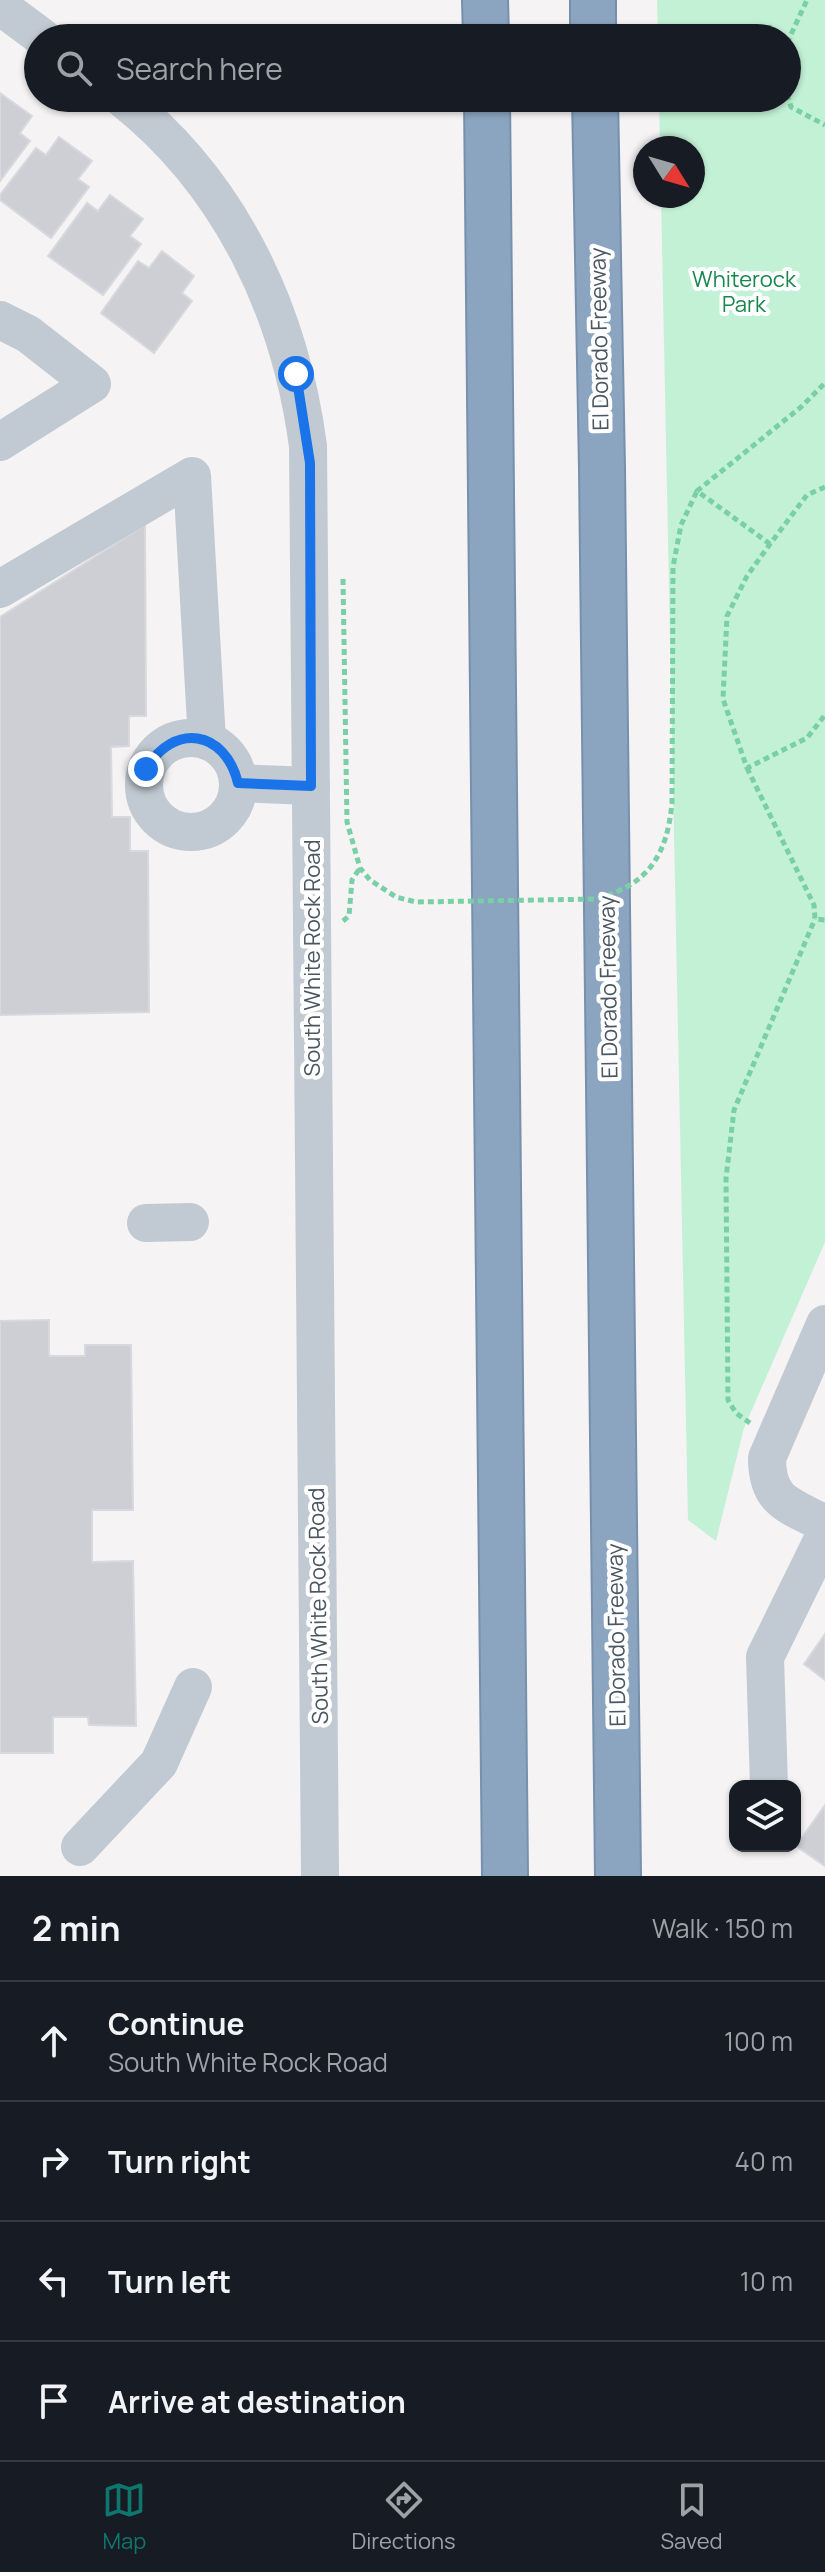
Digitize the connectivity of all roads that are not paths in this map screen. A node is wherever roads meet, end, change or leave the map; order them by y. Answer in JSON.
{"nodes":[{"id":1,"x":485,"y":0,"type":"edge"},
{"id":2,"x":593,"y":0,"type":"edge"},
{"id":3,"x":0,"y":6,"type":"edge"},
{"id":4,"x":24,"y":24,"type":"edge"},
{"id":5,"x":486,"y":24,"type":"edge"},
{"id":6,"x":593,"y":24,"type":"edge"},
{"id":7,"x":137,"y":112,"type":"edge"},
{"id":8,"x":487,"y":112,"type":"edge"},
{"id":9,"x":595,"y":112,"type":"edge"},
{"id":10,"x":0,"y":320,"type":"edge"},
{"id":11,"x":0,"y":442,"type":"edge"},
{"id":12,"x":0,"y":589,"type":"edge"},
{"id":13,"x":207,"y":741,"type":"junction"},
{"id":14,"x":238,"y":783,"type":"junction"},
{"id":15,"x":311,"y":786,"type":"junction"},
{"id":16,"x":190,"y":1222,"type":"dead end"},
{"id":17,"x":146,"y":1223,"type":"dead end"},
{"id":18,"x":825,"y":1324,"type":"edge"},
{"id":19,"x":825,"y":1524,"type":"edge"},
{"id":20,"x":825,"y":1535,"type":"edge"},
{"id":21,"x":193,"y":1687,"type":"dead end"},
{"id":22,"x":769,"y":1780,"type":"edge"},
{"id":23,"x":80,"y":1847,"type":"dead end"},
{"id":24,"x":320,"y":1876,"type":"edge"},
{"id":25,"x":505,"y":1876,"type":"edge"},
{"id":26,"x":618,"y":1876,"type":"edge"}],
"edges":[{"from":1,"to":5,"type":"highway"},
{"from":2,"to":6,"type":"highway"},
{"from":3,"to":4,"type":"street"},
{"from":7,"to":15,"type":"street","name":"South White Rock Road"},
{"from":8,"to":25,"type":"highway"},
{"from":9,"to":26,"type":"highway","name":"El Dorado Freeway"},
{"from":10,"to":11,"type":"street"},
{"from":12,"to":13,"type":"street"},
{"from":13,"to":14,"type":"street"},
{"from":13,"to":14,"type":"street"},
{"from":14,"to":15,"type":"street"},
{"from":15,"to":24,"type":"street","name":"South White Rock Road"},
{"from":16,"to":17,"type":"street"},
{"from":18,"to":19,"type":"street"},
{"from":20,"to":22,"type":"street"},
{"from":21,"to":23,"type":"street"}]}
